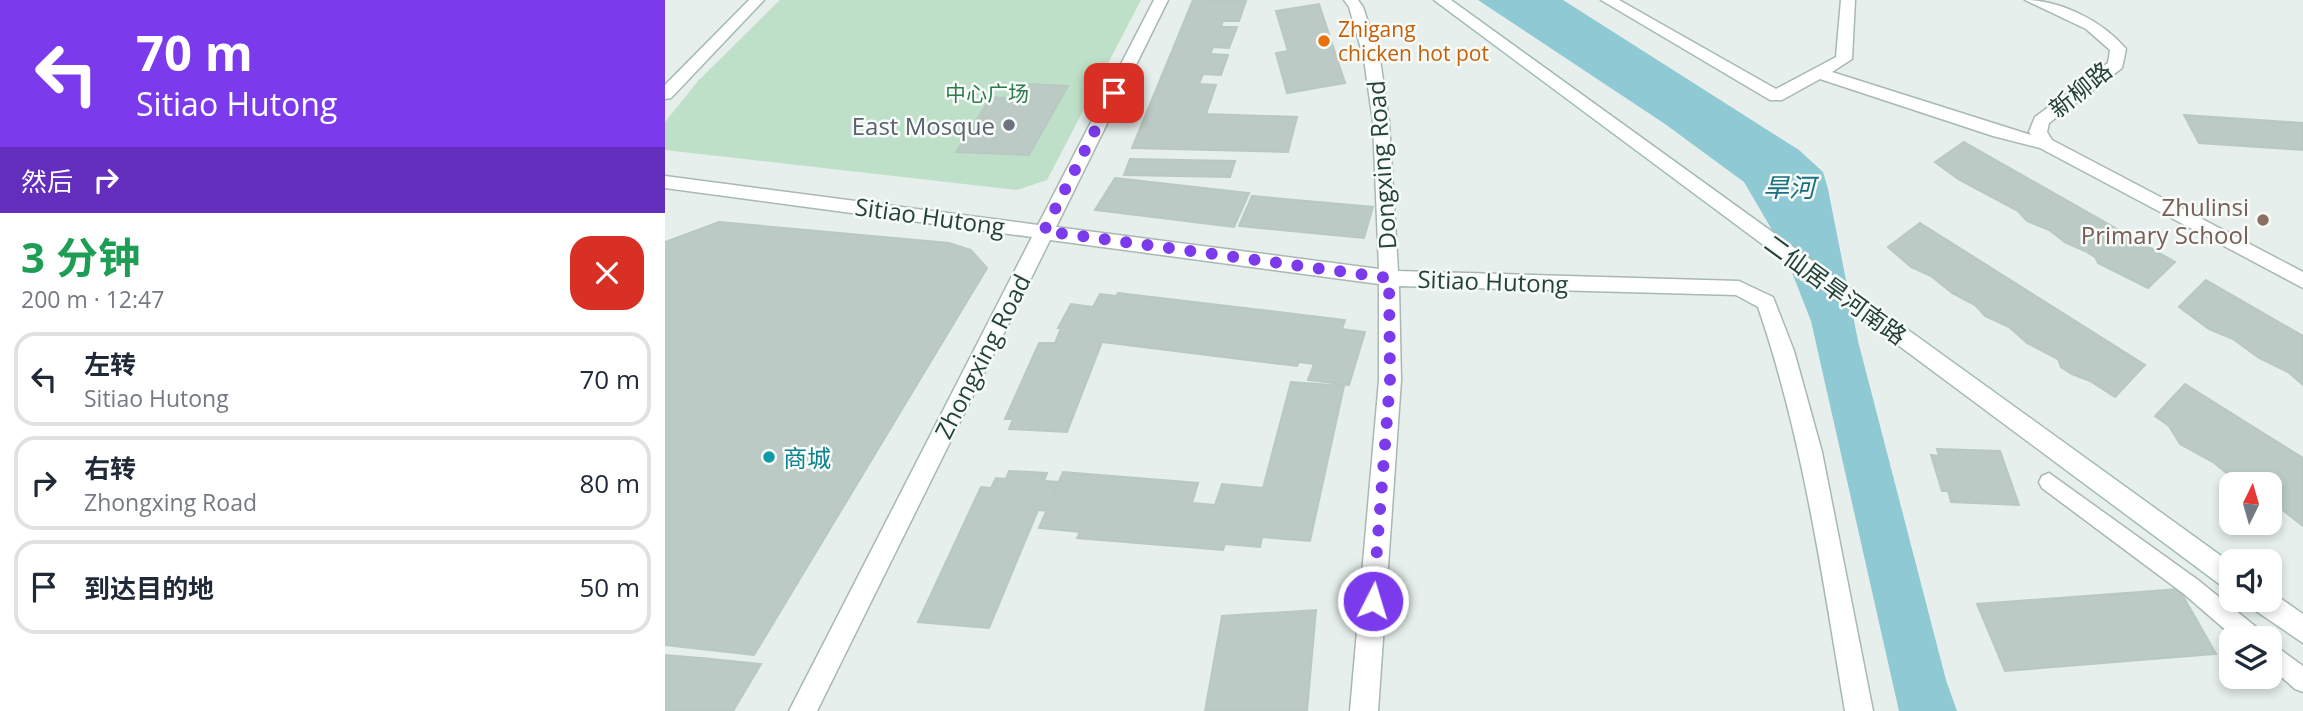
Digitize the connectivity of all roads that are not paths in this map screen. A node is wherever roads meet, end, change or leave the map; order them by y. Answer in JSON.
{"nodes":[{"id":1,"x":757,"y":0,"type":"edge"},
{"id":2,"x":1161,"y":0,"type":"edge"},
{"id":3,"x":1351,"y":0,"type":"edge"},
{"id":4,"x":1441,"y":0,"type":"edge"},
{"id":5,"x":1608,"y":0,"type":"edge"},
{"id":6,"x":1848,"y":0,"type":"edge"},
{"id":7,"x":2032,"y":0,"type":"edge"},
{"id":8,"x":1819,"y":73,"type":"junction"},
{"id":9,"x":665,"y":94,"type":"edge"},
{"id":10,"x":2046,"y":144,"type":"junction"},
{"id":11,"x":665,"y":182,"type":"edge"},
{"id":12,"x":1044,"y":231,"type":"junction"},
{"id":13,"x":1389,"y":278,"type":"junction"},
{"id":14,"x":2303,"y":281,"type":"edge"},
{"id":15,"x":2049,"y":482,"type":"dead end"},
{"id":16,"x":2219,"y":569,"type":"edge"},
{"id":17,"x":2278,"y":612,"type":"edge"},
{"id":18,"x":2238,"y":626,"type":"edge"},
{"id":19,"x":2303,"y":630,"type":"edge"},
{"id":20,"x":2282,"y":663,"type":"edge"},
{"id":21,"x":2303,"y":681,"type":"edge"},
{"id":22,"x":803,"y":711,"type":"edge"},
{"id":23,"x":1364,"y":711,"type":"edge"},
{"id":24,"x":1859,"y":711,"type":"edge"}],
"edges":[{"from":1,"to":9,"type":"street"},
{"from":2,"to":12,"type":"street","name":"Zhongxing Road"},
{"from":3,"to":13,"type":"street","name":"Dongxing Road"},
{"from":4,"to":16,"type":"street","name":"二仙居旱河南路"},
{"from":5,"to":8,"type":"street"},
{"from":6,"to":8,"type":"street"},
{"from":7,"to":10,"type":"street","name":"新柳路"},
{"from":8,"to":10,"type":"street"},
{"from":10,"to":14,"type":"street","name":"新柳路"},
{"from":11,"to":12,"type":"street","name":"Sitiao Hutong"},
{"from":12,"to":13,"type":"street","name":"Sitiao Hutong"},
{"from":12,"to":22,"type":"street","name":"Zhongxing Road"},
{"from":13,"to":23,"type":"street","name":"Dongxing Road"},
{"from":13,"to":24,"type":"street","name":"Sitiao Hutong"},
{"from":15,"to":18,"type":"lane"},
{"from":17,"to":19,"type":"street"},
{"from":20,"to":21,"type":"lane"}]}
